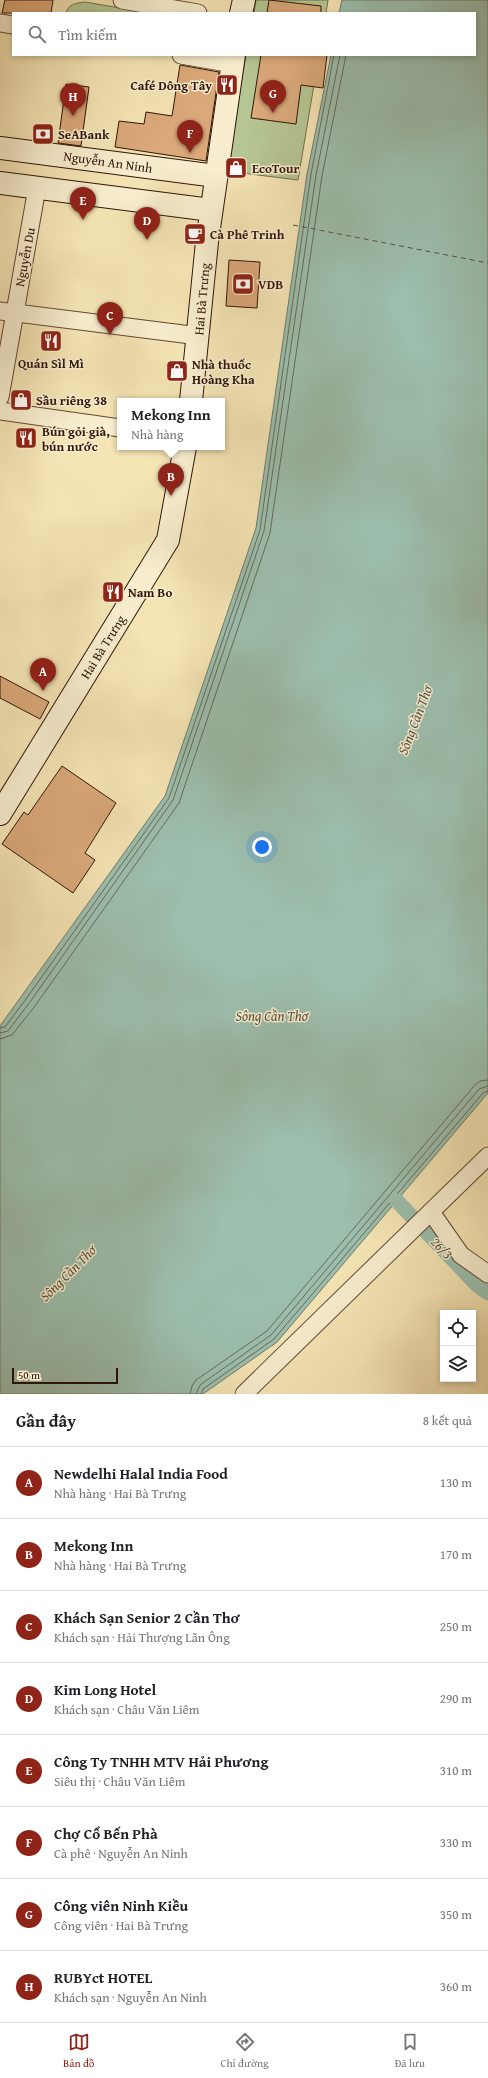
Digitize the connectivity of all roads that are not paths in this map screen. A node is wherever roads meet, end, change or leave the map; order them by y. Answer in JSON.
{"nodes":[{"id":1,"x":122,"y":0,"type":"edge"},
{"id":2,"x":244,"y":0,"type":"edge"},
{"id":3,"x":192,"y":12,"type":"edge"},
{"id":4,"x":241,"y":12,"type":"edge"},
{"id":5,"x":0,"y":23,"type":"edge"},
{"id":6,"x":12,"y":25,"type":"edge"},
{"id":7,"x":192,"y":56,"type":"edge"},
{"id":8,"x":234,"y":60,"type":"edge"},
{"id":9,"x":0,"y":148,"type":"edge"},
{"id":10,"x":216,"y":176,"type":"junction"},
{"id":11,"x":0,"y":183,"type":"edge"},
{"id":12,"x":37,"y":188,"type":"junction"},
{"id":13,"x":211,"y":210,"type":"junction"},
{"id":14,"x":7,"y":312,"type":"edge"},
{"id":15,"x":199,"y":336,"type":"junction"},
{"id":16,"x":0,"y":397,"type":"edge"},
{"id":17,"x":191,"y":398,"type":"edge"},
{"id":18,"x":0,"y":411,"type":"edge"},
{"id":19,"x":117,"y":428,"type":"edge"},
{"id":20,"x":184,"y":450,"type":"edge"},
{"id":21,"x":0,"y":814,"type":"edge"},
{"id":22,"x":488,"y":1156,"type":"edge"},
{"id":23,"x":428,"y":1214,"type":"junction"},
{"id":24,"x":488,"y":1274,"type":"edge"},
{"id":25,"x":244,"y":1394,"type":"edge"}],
"edges":[{"from":1,"to":3,"type":"street"},
{"from":2,"to":4,"type":"street"},
{"from":5,"to":6,"type":"street"},
{"from":7,"to":8,"type":"street"},
{"from":8,"to":10,"type":"street","name":"Hai Bà Trưng"},
{"from":9,"to":10,"type":"street","name":"Nguyễn An Ninh"},
{"from":10,"to":13,"type":"street","name":"Hai Bà Trưng"},
{"from":11,"to":12,"type":"street"},
{"from":12,"to":13,"type":"street"},
{"from":12,"to":14,"type":"street","name":"Nguyễn Du"},
{"from":13,"to":15,"type":"street","name":"Hai Bà Trưng"},
{"from":14,"to":15,"type":"street"},
{"from":14,"to":16,"type":"street","name":"Nguyễn Du"},
{"from":15,"to":17,"type":"street","name":"Hai Bà Trưng"},
{"from":18,"to":19,"type":"street"},
{"from":20,"to":21,"type":"street","name":"Hai Bà Trưng"},
{"from":22,"to":23,"type":"street"},
{"from":23,"to":24,"type":"street"},
{"from":23,"to":25,"type":"street"}]}
